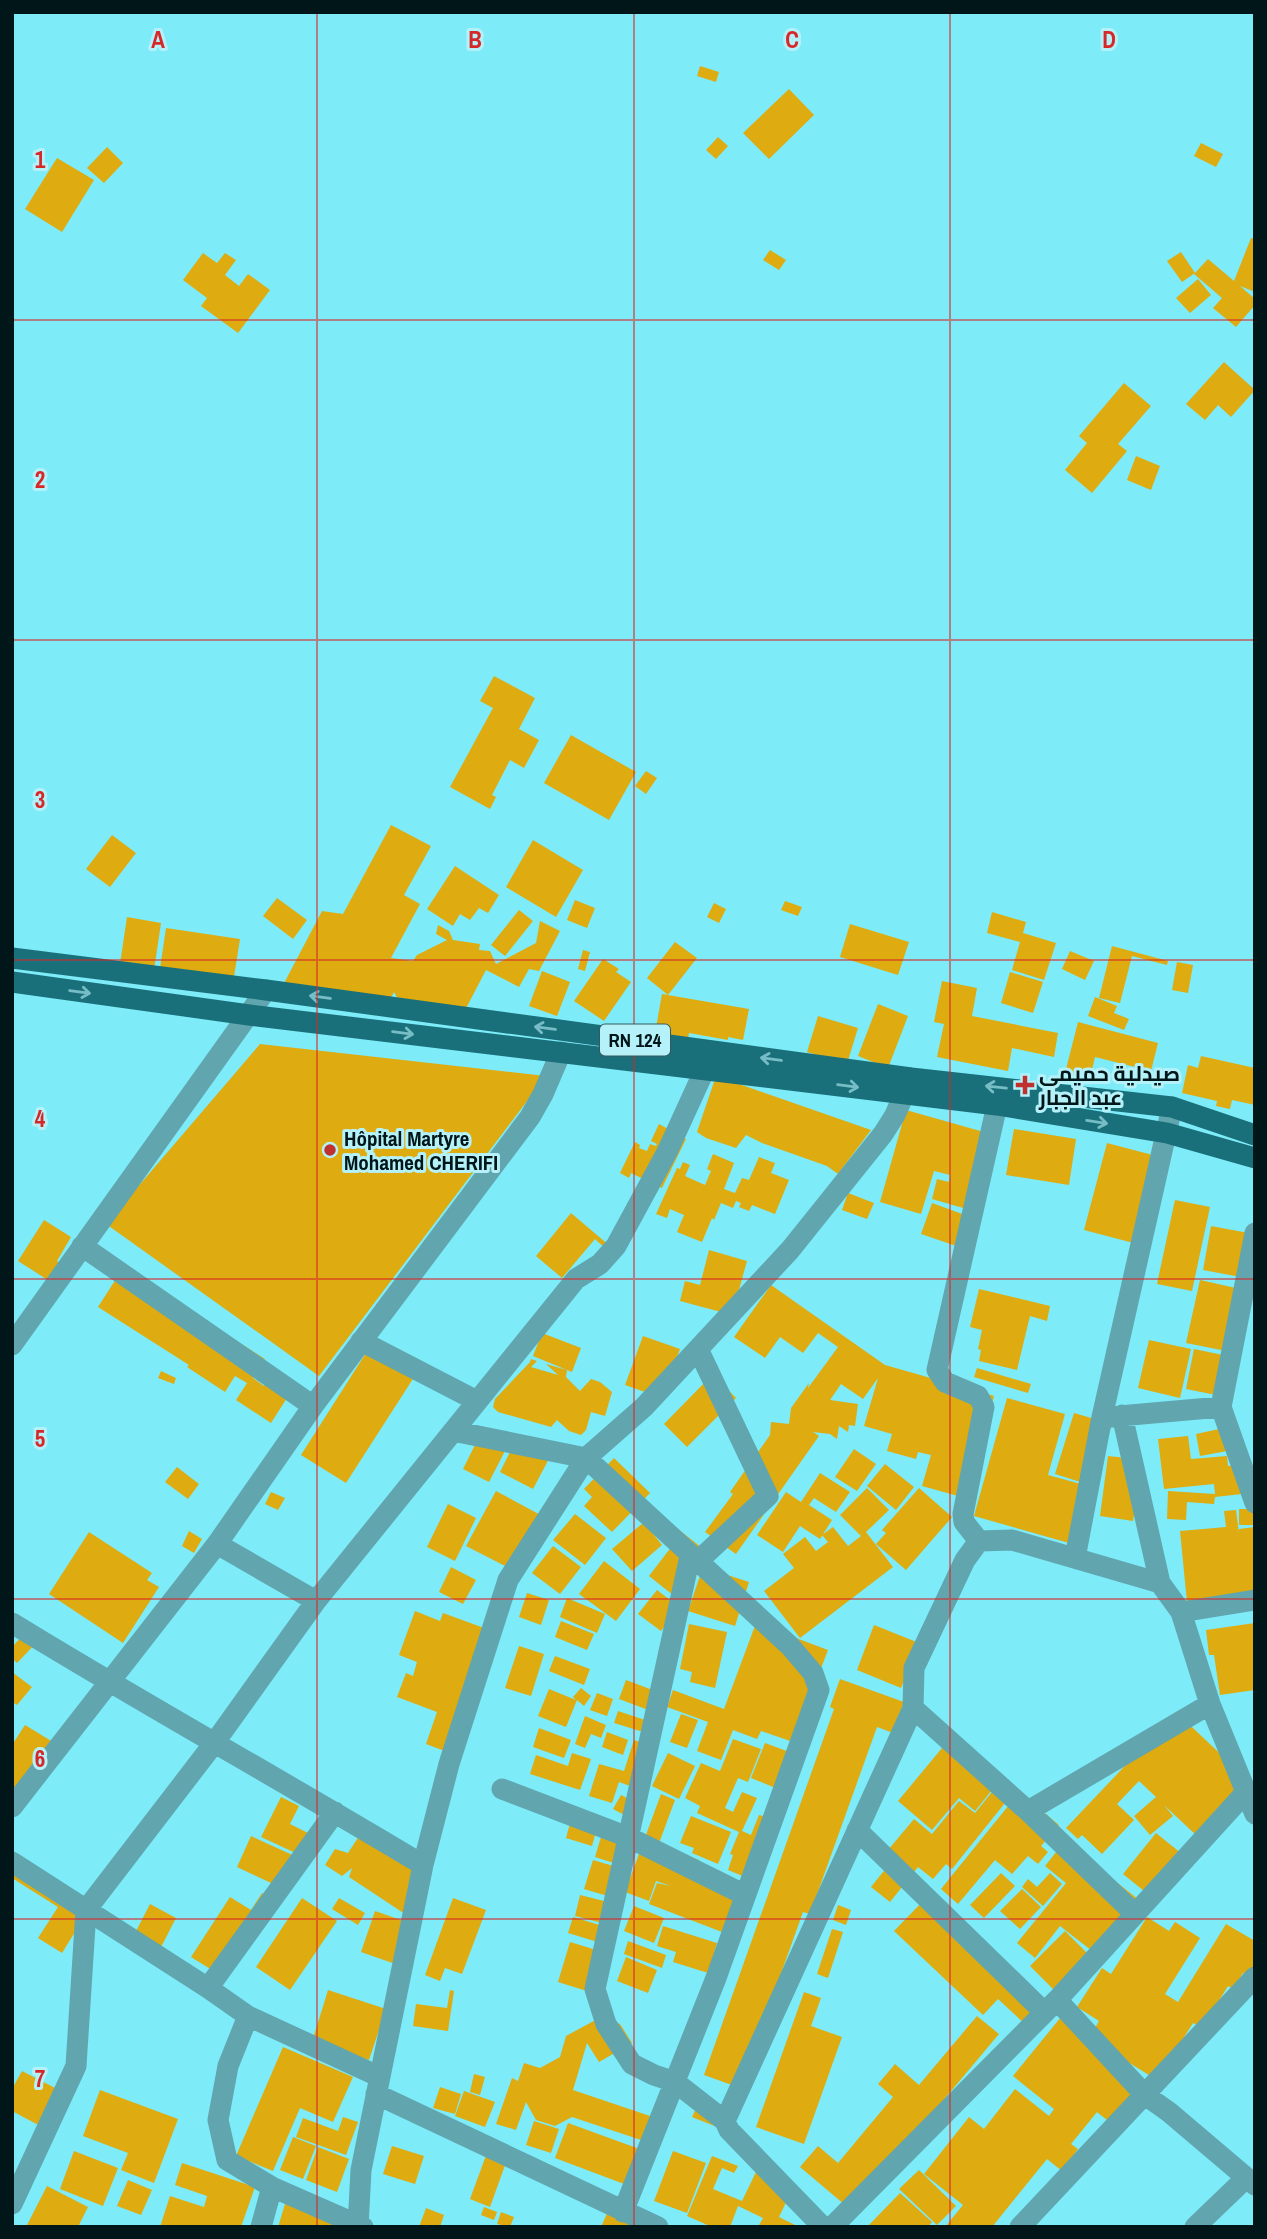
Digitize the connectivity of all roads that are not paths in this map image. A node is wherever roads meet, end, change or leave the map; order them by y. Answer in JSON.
{"nodes":[{"id":1,"x":12,"y":958,"type":"edge"},
{"id":2,"x":12,"y":982,"type":"edge"},
{"id":3,"x":266,"y":990,"type":"junction"},
{"id":4,"x":249,"y":1015,"type":"junction"},
{"id":5,"x":561,"y":1052,"type":"junction"},
{"id":6,"x":705,"y":1069,"type":"junction"},
{"id":7,"x":908,"y":1086,"type":"junction"},
{"id":8,"x":997,"y":1105,"type":"junction"},
{"id":9,"x":1172,"y":1107,"type":"junction"},
{"id":10,"x":1167,"y":1133,"type":"junction"},
{"id":11,"x":1255,"y":1135,"type":"edge"},
{"id":12,"x":1255,"y":1158,"type":"edge"},
{"id":13,"x":1255,"y":1233,"type":"edge"},
{"id":14,"x":82,"y":1246,"type":"junction"},
{"id":15,"x":361,"y":1341,"type":"junction"},
{"id":16,"x":12,"y":1345,"type":"edge"},
{"id":17,"x":698,"y":1349,"type":"junction"},
{"id":18,"x":477,"y":1401,"type":"junction"},
{"id":19,"x":313,"y":1406,"type":"junction"},
{"id":20,"x":1221,"y":1407,"type":"junction"},
{"id":21,"x":1112,"y":1416,"type":"junction"},
{"id":22,"x":453,"y":1431,"type":"junction"},
{"id":23,"x":586,"y":1458,"type":"junction"},
{"id":24,"x":1255,"y":1503,"type":"edge"},
{"id":25,"x":979,"y":1541,"type":"junction"},
{"id":26,"x":217,"y":1544,"type":"junction"},
{"id":27,"x":1075,"y":1558,"type":"junction"},
{"id":28,"x":694,"y":1559,"type":"junction"},
{"id":29,"x":1160,"y":1583,"type":"junction"},
{"id":30,"x":1255,"y":1600,"type":"edge"},
{"id":31,"x":316,"y":1601,"type":"junction"},
{"id":32,"x":1181,"y":1612,"type":"junction"},
{"id":33,"x":12,"y":1623,"type":"edge"},
{"id":34,"x":110,"y":1683,"type":"junction"},
{"id":35,"x":1210,"y":1704,"type":"junction"},
{"id":36,"x":913,"y":1708,"type":"junction"},
{"id":37,"x":215,"y":1742,"type":"junction"},
{"id":38,"x":1245,"y":1763,"type":"edge"},
{"id":39,"x":502,"y":1789,"type":"dead end"},
{"id":40,"x":1246,"y":1792,"type":"junction"},
{"id":41,"x":12,"y":1807,"type":"edge"},
{"id":42,"x":1028,"y":1811,"type":"junction"},
{"id":43,"x":335,"y":1812,"type":"junction"},
{"id":44,"x":1255,"y":1814,"type":"edge"},
{"id":45,"x":857,"y":1830,"type":"junction"},
{"id":46,"x":628,"y":1837,"type":"junction"},
{"id":47,"x":12,"y":1862,"type":"edge"},
{"id":48,"x":423,"y":1865,"type":"junction"},
{"id":49,"x":746,"y":1895,"type":"junction"},
{"id":50,"x":86,"y":1910,"type":"junction"},
{"id":51,"x":1135,"y":1914,"type":"junction"},
{"id":52,"x":1255,"y":1978,"type":"edge"},
{"id":53,"x":208,"y":1988,"type":"junction"},
{"id":54,"x":1050,"y":2006,"type":"junction"},
{"id":55,"x":248,"y":2016,"type":"junction"},
{"id":56,"x":675,"y":2082,"type":"junction"},
{"id":57,"x":378,"y":2085,"type":"junction"},
{"id":58,"x":1145,"y":2095,"type":"junction"},
{"id":59,"x":724,"y":2121,"type":"junction"},
{"id":60,"x":1250,"y":2181,"type":"edge"},
{"id":61,"x":272,"y":2187,"type":"junction"},
{"id":62,"x":12,"y":2204,"type":"edge"},
{"id":63,"x":623,"y":2212,"type":"junction"},
{"id":64,"x":359,"y":2226,"type":"edge"},
{"id":65,"x":261,"y":2227,"type":"edge"},
{"id":66,"x":658,"y":2227,"type":"edge"},
{"id":67,"x":823,"y":2227,"type":"edge"},
{"id":68,"x":832,"y":2227,"type":"edge"},
{"id":69,"x":1020,"y":2227,"type":"edge"},
{"id":70,"x":1195,"y":2227,"type":"edge"}],
"edges":[{"from":1,"to":3,"type":"main road","number":"RN 124"},
{"from":2,"to":4,"type":"main road","number":"RN 124","one_way":true},
{"from":3,"to":4,"type":"street"},
{"from":7,"to":3,"type":"main road","number":"RN 124","one_way":true},
{"from":4,"to":5,"type":"main road","number":"RN 124","one_way":true},
{"from":4,"to":14,"type":"street"},
{"from":5,"to":6,"type":"main road","number":"RN 124"},
{"from":5,"to":15,"type":"street"},
{"from":6,"to":7,"type":"main road","number":"RN 124","one_way":true},
{"from":6,"to":18,"type":"street"},
{"from":7,"to":8,"type":"main road","number":"RN 124"},
{"from":9,"to":7,"type":"main road","number":"RN 124","one_way":true},
{"from":7,"to":17,"type":"street"},
{"from":8,"to":10,"type":"main road","number":"RN 124","one_way":true},
{"from":8,"to":25,"type":"street"},
{"from":9,"to":10,"type":"street"},
{"from":9,"to":11,"type":"main road","number":"RN 124"},
{"from":10,"to":12,"type":"main road","number":"RN 124"},
{"from":10,"to":21,"type":"street"},
{"from":13,"to":20,"type":"street"},
{"from":14,"to":16,"type":"street"},
{"from":14,"to":19,"type":"street"},
{"from":15,"to":18,"type":"street"},
{"from":15,"to":19,"type":"street"},
{"from":17,"to":23,"type":"street"},
{"from":17,"to":28,"type":"street"},
{"from":18,"to":22,"type":"street"},
{"from":19,"to":26,"type":"street"},
{"from":20,"to":21,"type":"street"},
{"from":20,"to":24,"type":"street"},
{"from":21,"to":27,"type":"street"},
{"from":21,"to":29,"type":"street"},
{"from":22,"to":23,"type":"street"},
{"from":22,"to":31,"type":"street"},
{"from":23,"to":28,"type":"street"},
{"from":23,"to":48,"type":"street"},
{"from":25,"to":27,"type":"street"},
{"from":25,"to":36,"type":"street"},
{"from":26,"to":31,"type":"street"},
{"from":26,"to":34,"type":"street"},
{"from":27,"to":29,"type":"street"},
{"from":28,"to":46,"type":"street"},
{"from":28,"to":49,"type":"street"},
{"from":29,"to":32,"type":"street"},
{"from":30,"to":32,"type":"street"},
{"from":31,"to":37,"type":"street"},
{"from":32,"to":35,"type":"street"},
{"from":33,"to":34,"type":"street"},
{"from":34,"to":37,"type":"street"},
{"from":34,"to":41,"type":"street"},
{"from":35,"to":38,"type":"street"},
{"from":35,"to":42,"type":"street"},
{"from":36,"to":42,"type":"street"},
{"from":36,"to":45,"type":"street"},
{"from":37,"to":43,"type":"street"},
{"from":37,"to":50,"type":"street"},
{"from":38,"to":40,"type":"street"},
{"from":39,"to":46,"type":"street"},
{"from":40,"to":44,"type":"street"},
{"from":40,"to":51,"type":"street"},
{"from":42,"to":51,"type":"street"},
{"from":43,"to":48,"type":"street"},
{"from":43,"to":53,"type":"street"},
{"from":45,"to":54,"type":"street"},
{"from":45,"to":59,"type":"street"},
{"from":46,"to":49,"type":"street"},
{"from":46,"to":56,"type":"street"},
{"from":47,"to":50,"type":"street"},
{"from":48,"to":57,"type":"street"},
{"from":49,"to":56,"type":"street"},
{"from":50,"to":53,"type":"street"},
{"from":50,"to":62,"type":"street"},
{"from":51,"to":54,"type":"street"},
{"from":52,"to":58,"type":"street"},
{"from":53,"to":55,"type":"street"},
{"from":54,"to":58,"type":"street"},
{"from":54,"to":68,"type":"street"},
{"from":55,"to":57,"type":"street"},
{"from":55,"to":61,"type":"street"},
{"from":56,"to":59,"type":"street"},
{"from":56,"to":63,"type":"street"},
{"from":57,"to":63,"type":"street"},
{"from":57,"to":64,"type":"street"},
{"from":58,"to":60,"type":"street"},
{"from":58,"to":69,"type":"street"},
{"from":59,"to":67,"type":"street"},
{"from":60,"to":70,"type":"street"},
{"from":61,"to":64,"type":"street"},
{"from":61,"to":65,"type":"street"},
{"from":63,"to":66,"type":"street"}]}
